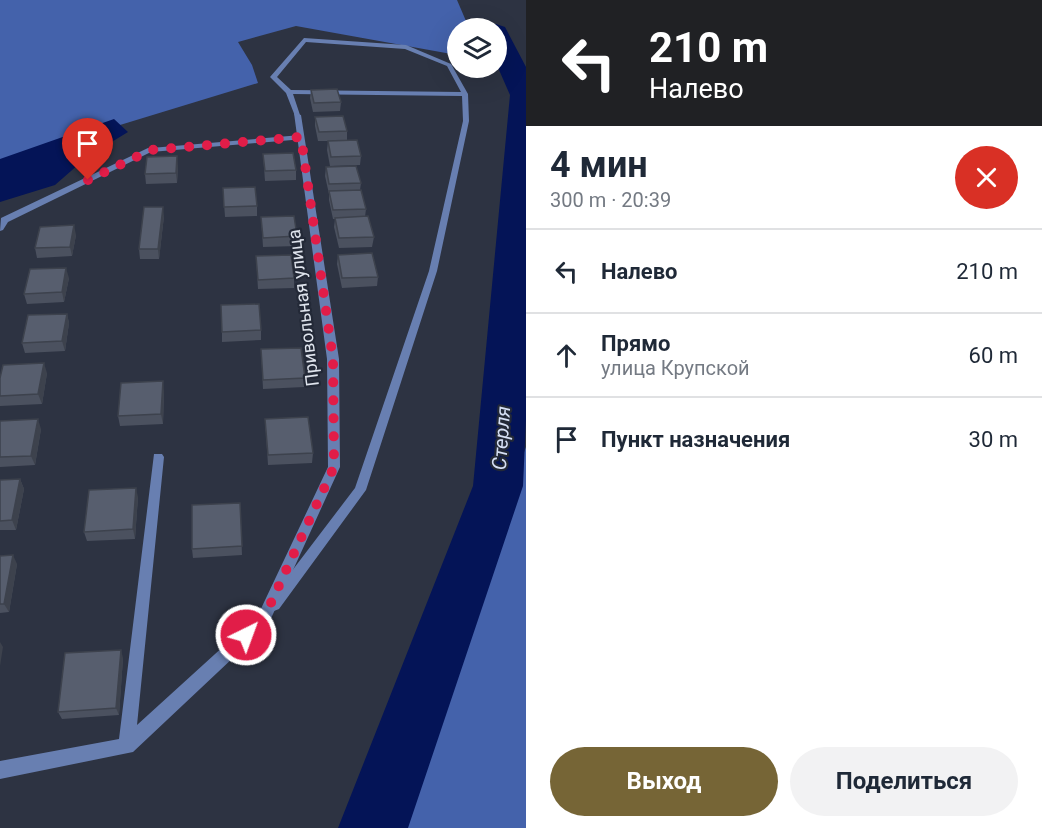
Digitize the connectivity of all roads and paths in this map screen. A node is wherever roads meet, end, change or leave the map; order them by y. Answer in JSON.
{"nodes":[{"id":1,"x":289,"y":92,"type":"junction"},
{"id":2,"x":465,"y":94,"type":"junction"},
{"id":3,"x":297,"y":115,"type":"joint"},
{"id":4,"x":301,"y":137,"type":"junction"},
{"id":5,"x":151,"y":150,"type":"joint"},
{"id":6,"x":1,"y":223,"type":"edge"},
{"id":7,"x":158,"y":457,"type":"dead end"},
{"id":8,"x":263,"y":620,"type":"junction"},
{"id":9,"x":127,"y":746,"type":"junction"},
{"id":10,"x":0,"y":770,"type":"edge"}],
"edges":[{"from":1,"to":2,"type":"lane"},
{"from":1,"to":2,"type":"lane"},
{"from":1,"to":3,"type":"lane"},
{"from":2,"to":8,"type":"lane"},
{"from":3,"to":4,"type":"street","name":"Привольная улица"},
{"from":4,"to":5,"type":"lane"},
{"from":4,"to":8,"type":"street","name":"Привольная улица"},
{"from":5,"to":6,"type":"street"},
{"from":7,"to":9,"type":"street"},
{"from":8,"to":9,"type":"street","name":"Привольная улица"},
{"from":9,"to":10,"type":"street"}]}
